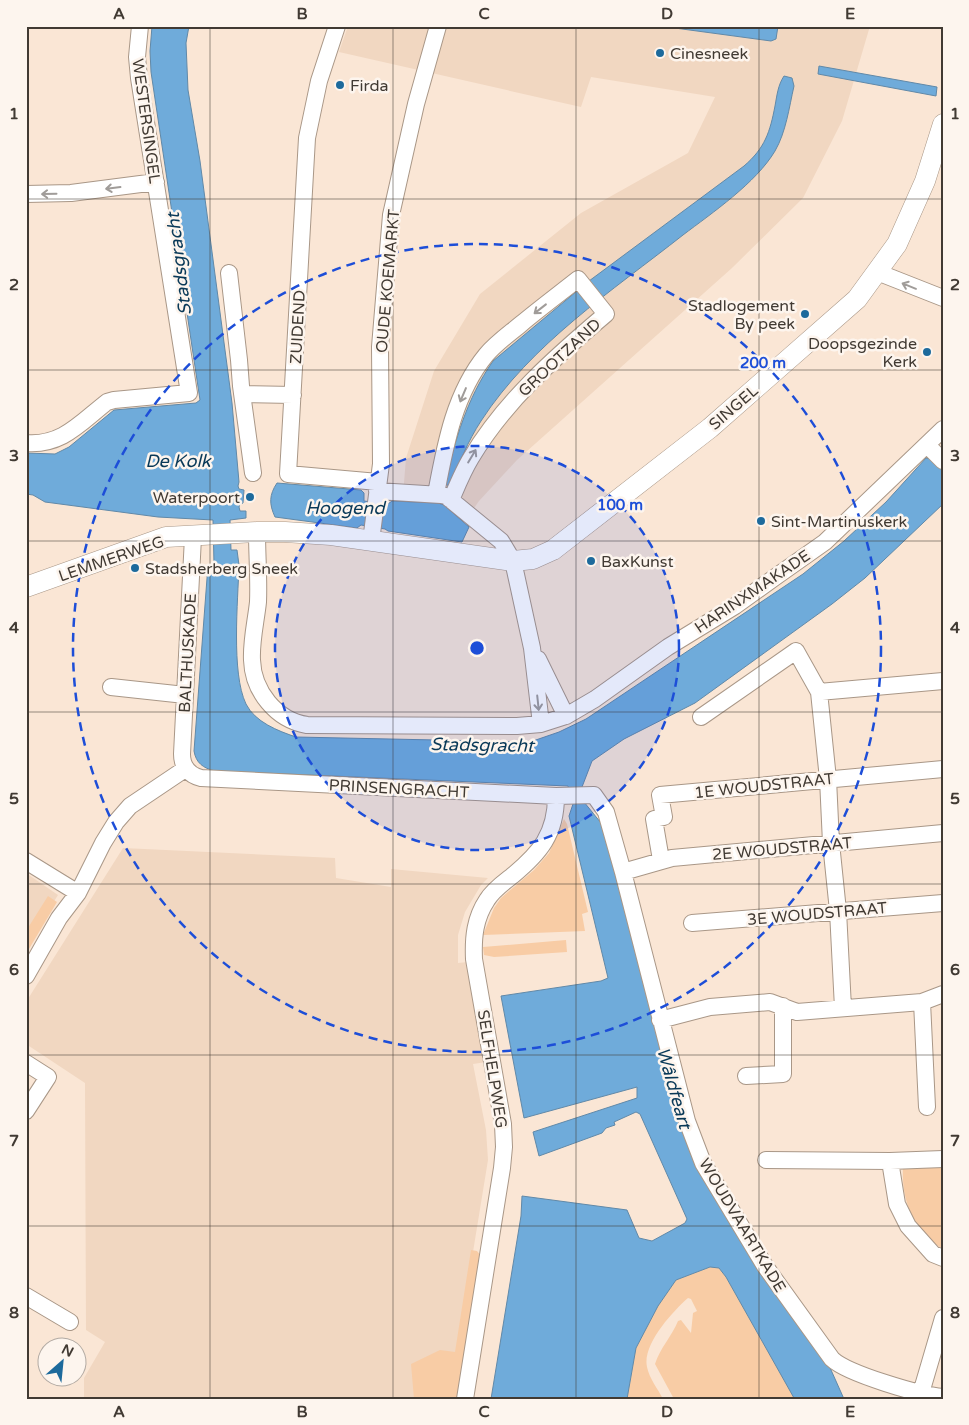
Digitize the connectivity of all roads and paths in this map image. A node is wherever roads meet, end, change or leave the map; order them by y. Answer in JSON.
{"nodes":[{"id":1,"x":140,"y":26,"type":"edge"},
{"id":2,"x":337,"y":26,"type":"edge"},
{"id":3,"x":438,"y":26,"type":"edge"},
{"id":4,"x":943,"y":124,"type":"edge"},
{"id":5,"x":156,"y":182,"type":"junction"},
{"id":6,"x":26,"y":194,"type":"edge"},
{"id":7,"x":877,"y":272,"type":"junction"},
{"id":8,"x":229,"y":273,"type":"dead end"},
{"id":9,"x":943,"y":298,"type":"edge"},
{"id":10,"x":242,"y":394,"type":"junction"},
{"id":11,"x":293,"y":396,"type":"junction"},
{"id":12,"x":943,"y":429,"type":"edge"},
{"id":13,"x":26,"y":443,"type":"edge"},
{"id":14,"x":934,"y":452,"type":"edge"},
{"id":15,"x":253,"y":473,"type":"dead end"},
{"id":16,"x":377,"y":492,"type":"junction"},
{"id":17,"x":444,"y":497,"type":"junction"},
{"id":18,"x":257,"y":532,"type":"junction"},
{"id":19,"x":372,"y":534,"type":"junction"},
{"id":20,"x":193,"y":537,"type":"junction"},
{"id":21,"x":513,"y":561,"type":"junction"},
{"id":22,"x":26,"y":587,"type":"edge"},
{"id":23,"x":532,"y":648,"type":"junction"},
{"id":24,"x":943,"y":681,"type":"edge"},
{"id":25,"x":111,"y":687,"type":"dead end"},
{"id":26,"x":819,"y":692,"type":"junction"},
{"id":27,"x":185,"y":695,"type":"junction"},
{"id":28,"x":566,"y":716,"type":"junction"},
{"id":29,"x":701,"y":717,"type":"dead end"},
{"id":30,"x":541,"y":724,"type":"junction"},
{"id":31,"x":185,"y":769,"type":"junction"},
{"id":32,"x":943,"y":769,"type":"edge"},
{"id":33,"x":828,"y":779,"type":"junction"},
{"id":34,"x":579,"y":793,"type":"junction"},
{"id":35,"x":943,"y":833,"type":"edge"},
{"id":36,"x":831,"y":843,"type":"junction"},
{"id":37,"x":661,"y":860,"type":"junction"},
{"id":38,"x":26,"y":861,"type":"edge"},
{"id":39,"x":623,"y":872,"type":"junction"},
{"id":40,"x":78,"y":893,"type":"junction"},
{"id":41,"x":943,"y":903,"type":"edge"},
{"id":42,"x":838,"y":911,"type":"junction"},
{"id":43,"x":692,"y":923,"type":"dead end"},
{"id":44,"x":26,"y":976,"type":"edge"},
{"id":45,"x":943,"y":994,"type":"edge"},
{"id":46,"x":922,"y":1002,"type":"junction"},
{"id":47,"x":783,"y":1006,"type":"junction"},
{"id":48,"x":843,"y":1008,"type":"junction"},
{"id":49,"x":660,"y":1020,"type":"junction"},
{"id":50,"x":26,"y":1063,"type":"edge"},
{"id":51,"x":746,"y":1076,"type":"dead end"},
{"id":52,"x":926,"y":1107,"type":"dead end"},
{"id":53,"x":26,"y":1111,"type":"edge"},
{"id":54,"x":943,"y":1159,"type":"edge"},
{"id":55,"x":766,"y":1160,"type":"dead end"},
{"id":56,"x":890,"y":1161,"type":"junction"},
{"id":57,"x":943,"y":1258,"type":"edge"},
{"id":58,"x":26,"y":1296,"type":"edge"},
{"id":59,"x":943,"y":1318,"type":"edge"},
{"id":60,"x":70,"y":1322,"type":"dead end"},
{"id":61,"x":934,"y":1396,"type":"edge"},
{"id":62,"x":465,"y":1399,"type":"edge"}],
"edges":[{"from":1,"to":5,"type":"street","name":"WESTERSINGEL"},
{"from":2,"to":11,"type":"street","name":"ZUIDEND"},
{"from":3,"to":16,"type":"street","name":"OUDE KOEMARKT"},
{"from":4,"to":7,"type":"main road","name":"SINGEL"},
{"from":5,"to":6,"type":"street","one_way":true},
{"from":5,"to":13,"type":"street","name":"WESTERSINGEL"},
{"from":9,"to":7,"type":"street","one_way":true},
{"from":7,"to":21,"type":"main road","name":"SINGEL"},
{"from":8,"to":10,"type":"street"},
{"from":10,"to":11,"type":"street"},
{"from":10,"to":15,"type":"street"},
{"from":11,"to":16,"type":"street","name":"ZUIDEND"},
{"from":12,"to":14,"type":"street","name":"HARINXMAKADE"},
{"from":14,"to":28,"type":"street","name":"HARINXMAKADE"},
{"from":16,"to":17,"type":"street"},
{"from":16,"to":19,"type":"street","name":"OUDE KOEMARKT"},
{"from":17,"to":17,"type":"street","name":"GROOTZAND","one_way":true},
{"from":17,"to":21,"type":"street"},
{"from":18,"to":19,"type":"main road"},
{"from":18,"to":20,"type":"main road","name":"LEMMERWEG"},
{"from":18,"to":30,"type":"street","name":"HARINXMAKADE"},
{"from":19,"to":21,"type":"main road"},
{"from":20,"to":22,"type":"main road","name":"LEMMERWEG"},
{"from":20,"to":27,"type":"street","name":"BALTHUSKADE"},
{"from":21,"to":23,"type":"street"},
{"from":23,"to":28,"type":"street"},
{"from":23,"to":30,"type":"street","one_way":true},
{"from":24,"to":26,"type":"street"},
{"from":25,"to":27,"type":"street"},
{"from":26,"to":29,"type":"street"},
{"from":26,"to":33,"type":"street"},
{"from":27,"to":31,"type":"street","name":"BALTHUSKADE"},
{"from":28,"to":30,"type":"street","name":"HARINXMAKADE"},
{"from":31,"to":34,"type":"street","name":"PRINSENGRACHT"},
{"from":31,"to":40,"type":"street"},
{"from":32,"to":33,"type":"street","name":"1E WOUDSTRAAT"},
{"from":33,"to":36,"type":"street"},
{"from":33,"to":37,"type":"street","name":"1E WOUDSTRAAT"},
{"from":34,"to":39,"type":"street","name":"WOUDVAARTKADE"},
{"from":34,"to":62,"type":"street","name":"SELFHELPWEG"},
{"from":35,"to":36,"type":"street","name":"2E WOUDSTRAAT"},
{"from":36,"to":37,"type":"street","name":"2E WOUDSTRAAT"},
{"from":36,"to":42,"type":"street"},
{"from":37,"to":39,"type":"street","name":"2E WOUDSTRAAT"},
{"from":38,"to":40,"type":"street"},
{"from":39,"to":49,"type":"street","name":"WOUDVAARTKADE"},
{"from":40,"to":44,"type":"street"},
{"from":41,"to":42,"type":"street","name":"3E WOUDSTRAAT"},
{"from":42,"to":43,"type":"street","name":"3E WOUDSTRAAT"},
{"from":42,"to":48,"type":"street"},
{"from":45,"to":46,"type":"street"},
{"from":46,"to":48,"type":"street"},
{"from":46,"to":52,"type":"street"},
{"from":47,"to":48,"type":"street"},
{"from":47,"to":49,"type":"street"},
{"from":47,"to":51,"type":"street"},
{"from":49,"to":61,"type":"street","name":"WOUDVAARTKADE"},
{"from":50,"to":53,"type":"street"},
{"from":54,"to":56,"type":"street"},
{"from":55,"to":56,"type":"street"},
{"from":56,"to":57,"type":"street"},
{"from":58,"to":60,"type":"street"},
{"from":59,"to":61,"type":"street"}]}
